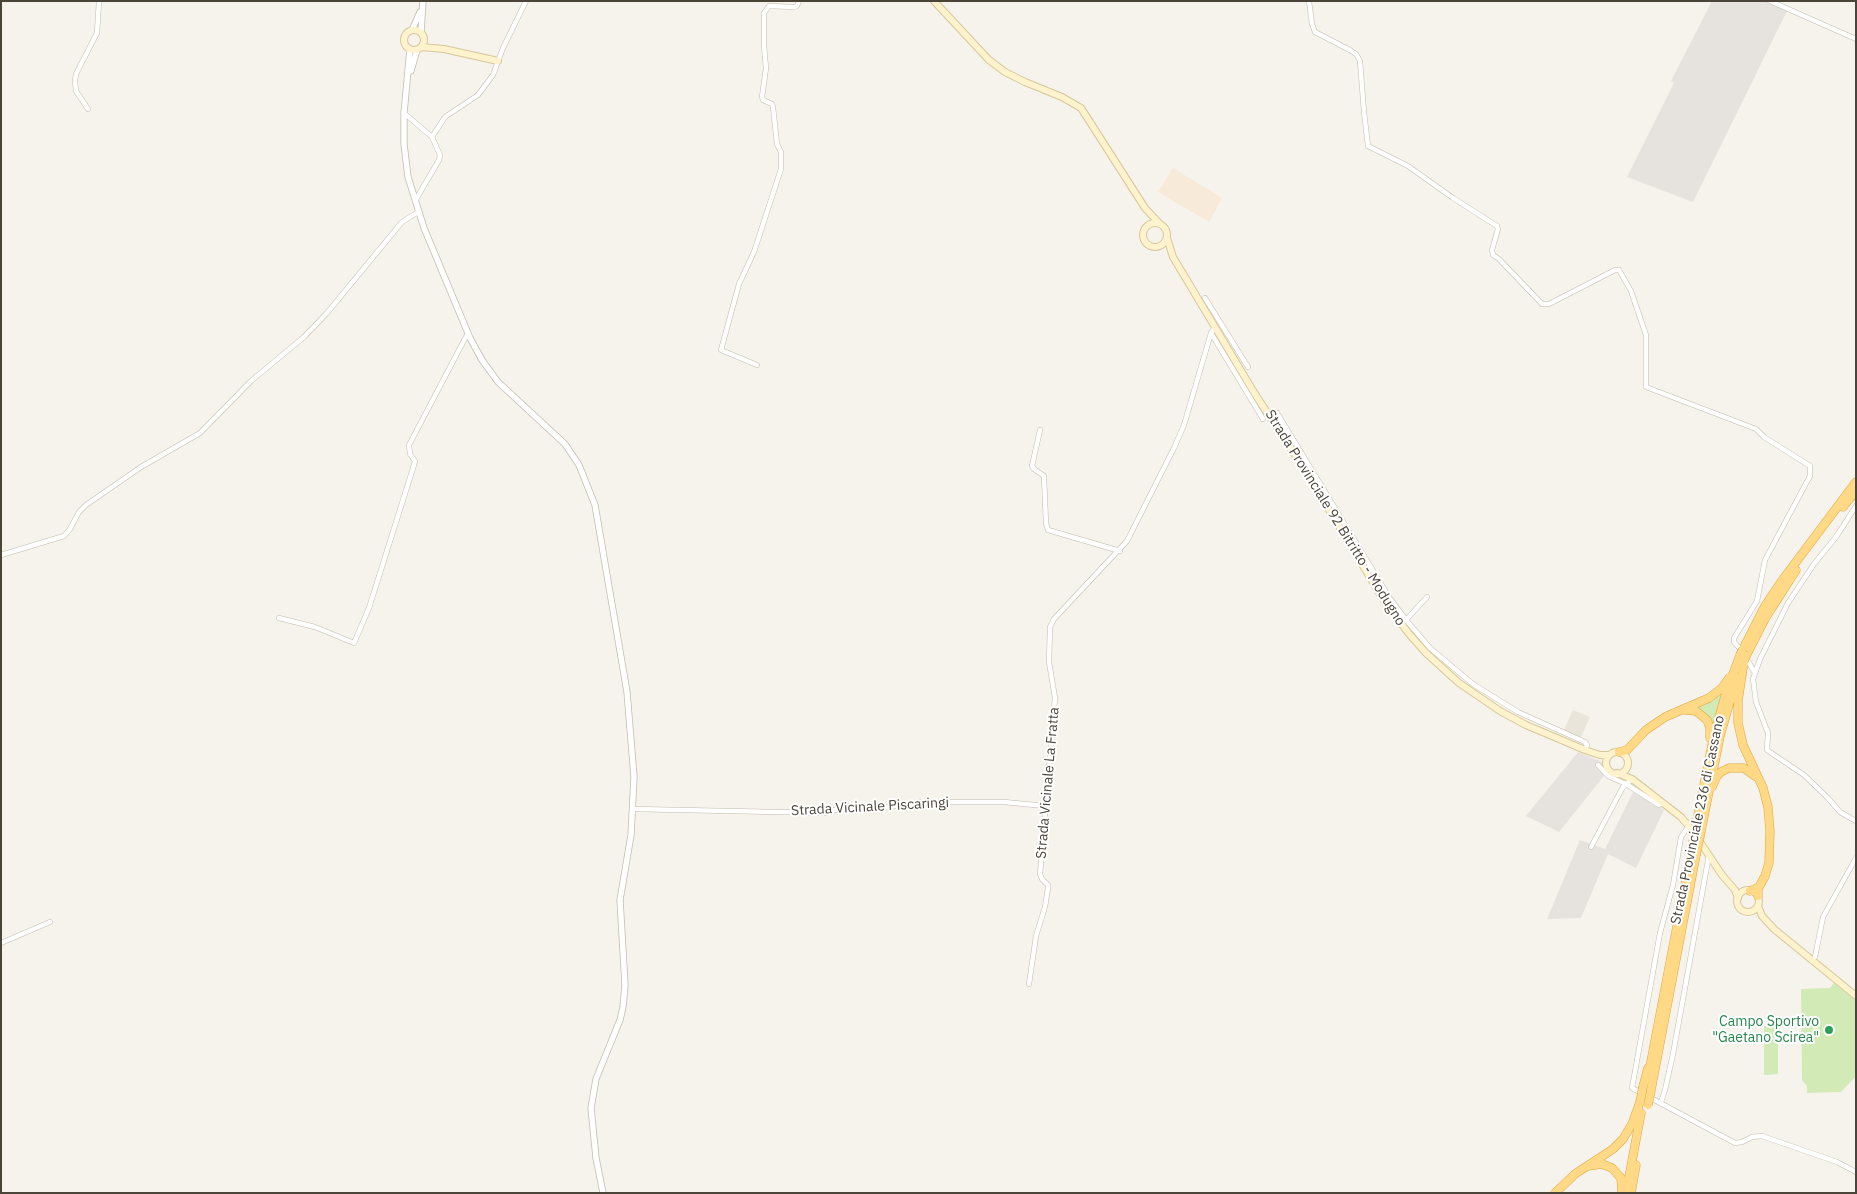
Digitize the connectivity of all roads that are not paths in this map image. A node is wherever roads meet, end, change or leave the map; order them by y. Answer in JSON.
{"nodes":[{"id":1,"x":100,"y":1,"type":"edge"},
{"id":2,"x":526,"y":1,"type":"edge"},
{"id":3,"x":799,"y":1,"type":"edge"},
{"id":4,"x":934,"y":1,"type":"edge"},
{"id":5,"x":1309,"y":1,"type":"edge"},
{"id":6,"x":1770,"y":1,"type":"edge"},
{"id":7,"x":422,"y":4,"type":"edge"},
{"id":8,"x":412,"y":30,"type":"junction"},
{"id":9,"x":421,"y":32,"type":"junction"},
{"id":10,"x":424,"y":39,"type":"junction"},
{"id":11,"x":1856,"y":39,"type":"edge"},
{"id":12,"x":416,"y":49,"type":"junction"},
{"id":13,"x":444,"y":49,"type":"junction"},
{"id":14,"x":498,"y":62,"type":"junction"},
{"id":15,"x":88,"y":108,"type":"dead end"},
{"id":16,"x":404,"y":114,"type":"junction"},
{"id":17,"x":432,"y":137,"type":"junction"},
{"id":18,"x":415,"y":201,"type":"junction"},
{"id":19,"x":1145,"y":208,"type":"junction"},
{"id":20,"x":418,"y":212,"type":"junction"},
{"id":21,"x":1159,"y":223,"type":"junction"},
{"id":22,"x":1150,"y":224,"type":"junction"},
{"id":23,"x":1167,"y":238,"type":"junction"},
{"id":24,"x":1158,"y":246,"type":"junction"},
{"id":25,"x":1173,"y":258,"type":"junction"},
{"id":26,"x":1205,"y":298,"type":"dead end"},
{"id":27,"x":1213,"y":330,"type":"junction"},
{"id":28,"x":468,"y":333,"type":"junction"},
{"id":29,"x":1227,"y":341,"type":"junction"},
{"id":30,"x":757,"y":365,"type":"dead end"},
{"id":31,"x":1248,"y":367,"type":"dead end"},
{"id":32,"x":1277,"y":413,"type":"dead end"},
{"id":33,"x":1263,"y":419,"type":"dead end"},
{"id":34,"x":1040,"y":430,"type":"dead end"},
{"id":35,"x":1311,"y":474,"type":"junction"},
{"id":36,"x":1856,"y":482,"type":"edge"},
{"id":37,"x":1856,"y":491,"type":"edge"},
{"id":38,"x":1856,"y":506,"type":"edge"},
{"id":39,"x":1120,"y":551,"type":"junction"},
{"id":40,"x":1,"y":555,"type":"edge"},
{"id":41,"x":1427,"y":597,"type":"dead end"},
{"id":42,"x":279,"y":618,"type":"dead end"},
{"id":43,"x":1406,"y":620,"type":"junction"},
{"id":44,"x":1744,"y":655,"type":"junction"},
{"id":45,"x":1755,"y":673,"type":"junction"},
{"id":46,"x":1732,"y":675,"type":"junction"},
{"id":47,"x":1680,"y":710,"type":"junction"},
{"id":48,"x":1630,"y":747,"type":"junction"},
{"id":49,"x":1585,"y":750,"type":"junction"},
{"id":50,"x":1619,"y":752,"type":"junction"},
{"id":51,"x":1600,"y":755,"type":"junction"},
{"id":52,"x":1609,"y":755,"type":"junction"},
{"id":53,"x":1627,"y":762,"type":"junction"},
{"id":54,"x":1606,"y":763,"type":"junction"},
{"id":55,"x":1598,"y":765,"type":"dead end"},
{"id":56,"x":1617,"y":773,"type":"junction"},
{"id":57,"x":1629,"y":782,"type":"junction"},
{"id":58,"x":1763,"y":788,"type":"junction"},
{"id":59,"x":1702,"y":794,"type":"junction"},
{"id":60,"x":1046,"y":806,"type":"junction"},
{"id":61,"x":633,"y":809,"type":"junction"},
{"id":62,"x":1856,"y":821,"type":"edge"},
{"id":63,"x":1695,"y":831,"type":"junction"},
{"id":64,"x":1591,"y":847,"type":"dead end"},
{"id":65,"x":1693,"y":854,"type":"junction"},
{"id":66,"x":1709,"y":855,"type":"junction"},
{"id":67,"x":1856,"y":858,"type":"edge"},
{"id":68,"x":1759,"y":887,"type":"junction"},
{"id":69,"x":1736,"y":890,"type":"junction"},
{"id":70,"x":1747,"y":891,"type":"junction"},
{"id":71,"x":1758,"y":896,"type":"junction"},
{"id":72,"x":1738,"y":898,"type":"junction"},
{"id":73,"x":1758,"y":906,"type":"junction"},
{"id":74,"x":1750,"y":912,"type":"junction"},
{"id":75,"x":1762,"y":916,"type":"junction"},
{"id":76,"x":50,"y":922,"type":"dead end"},
{"id":77,"x":1,"y":943,"type":"edge"},
{"id":78,"x":1812,"y":961,"type":"junction"},
{"id":79,"x":1029,"y":984,"type":"dead end"},
{"id":80,"x":1856,"y":996,"type":"edge"},
{"id":81,"x":1646,"y":1089,"type":"junction"},
{"id":82,"x":1661,"y":1102,"type":"junction"},
{"id":83,"x":1643,"y":1103,"type":"junction"},
{"id":84,"x":1582,"y":1169,"type":"junction"},
{"id":85,"x":1856,"y":1172,"type":"edge"},
{"id":86,"x":603,"y":1193,"type":"edge"},
{"id":87,"x":1555,"y":1193,"type":"edge"},
{"id":88,"x":1624,"y":1193,"type":"edge"},
{"id":89,"x":1631,"y":1193,"type":"edge"}],
"edges":[{"from":1,"to":15,"type":"street"},
{"from":2,"to":14,"type":"street"},
{"from":3,"to":30,"type":"street"},
{"from":4,"to":19,"type":"main road"},
{"from":5,"to":45,"type":"street"},
{"from":6,"to":11,"type":"street"},
{"from":7,"to":8,"type":"street"},
{"from":7,"to":9,"type":"street"},
{"from":8,"to":9,"type":"main road"},
{"from":8,"to":12,"type":"main road"},
{"from":9,"to":10,"type":"main road"},
{"from":10,"to":12,"type":"main road"},
{"from":10,"to":13,"type":"main road"},
{"from":12,"to":13,"type":"main road"},
{"from":12,"to":16,"type":"street"},
{"from":13,"to":14,"type":"main road"},
{"from":14,"to":17,"type":"street"},
{"from":16,"to":17,"type":"street"},
{"from":16,"to":18,"type":"street"},
{"from":17,"to":18,"type":"street"},
{"from":18,"to":20,"type":"street"},
{"from":19,"to":21,"type":"main road"},
{"from":19,"to":22,"type":"main road"},
{"from":20,"to":28,"type":"street"},
{"from":20,"to":40,"type":"street"},
{"from":21,"to":22,"type":"main road"},
{"from":21,"to":23,"type":"main road"},
{"from":22,"to":24,"type":"main road"},
{"from":23,"to":24,"type":"main road"},
{"from":23,"to":25,"type":"main road"},
{"from":24,"to":25,"type":"main road"},
{"from":25,"to":27,"type":"main road","name":"Strada Provinciale 92 Bitritto - Modugno"},
{"from":26,"to":29,"type":"street"},
{"from":27,"to":29,"type":"main road","name":"Strada Provinciale 92 Bitritto - Modugno"},
{"from":27,"to":33,"type":"street"},
{"from":27,"to":39,"type":"street","name":"Strada Vicinale La Fratta"},
{"from":28,"to":42,"type":"street"},
{"from":28,"to":61,"type":"street"},
{"from":29,"to":31,"type":"street"},
{"from":29,"to":35,"type":"main road","name":"Strada Provinciale 92 Bitritto - Modugno"},
{"from":32,"to":35,"type":"street"},
{"from":34,"to":39,"type":"street"},
{"from":35,"to":43,"type":"street"},
{"from":35,"to":49,"type":"main road","name":"Strada Provinciale 92 Bitritto - Modugno"},
{"from":36,"to":44,"type":"highway","name":"Strada Provinciale 236 di Cassano"},
{"from":37,"to":44,"type":"highway","name":"Strada Provinciale 236 di Cassano"},
{"from":38,"to":45,"type":"street"},
{"from":39,"to":60,"type":"street","name":"Strada Vicinale La Fratta"},
{"from":41,"to":43,"type":"street"},
{"from":43,"to":49,"type":"street"},
{"from":44,"to":46,"type":"highway","name":"Strada Provinciale 236 di Cassano"},
{"from":44,"to":58,"type":"highway"},
{"from":44,"to":63,"type":"highway","name":"Strada Provinciale 236 di Cassano"},
{"from":45,"to":62,"type":"street"},
{"from":46,"to":47,"type":"highway"},
{"from":46,"to":59,"type":"highway","name":"Strada Provinciale 236 di Cassano"},
{"from":47,"to":48,"type":"highway"},
{"from":47,"to":59,"type":"highway"},
{"from":48,"to":50,"type":"highway"},
{"from":48,"to":53,"type":"highway"},
{"from":49,"to":51,"type":"main road","name":"Strada Provinciale 92 Bitritto - Modugno"},
{"from":50,"to":52,"type":"main road"},
{"from":50,"to":53,"type":"main road"},
{"from":51,"to":52,"type":"main road","name":"Strada Provinciale 92 Bitritto - Modugno"},
{"from":51,"to":54,"type":"main road"},
{"from":52,"to":54,"type":"main road"},
{"from":53,"to":56,"type":"main road"},
{"from":53,"to":57,"type":"main road"},
{"from":54,"to":56,"type":"main road"},
{"from":55,"to":57,"type":"street"},
{"from":56,"to":57,"type":"main road"},
{"from":57,"to":63,"type":"main road"},
{"from":57,"to":64,"type":"street"},
{"from":58,"to":63,"type":"highway"},
{"from":58,"to":68,"type":"highway"},
{"from":59,"to":63,"type":"highway","name":"Strada Provinciale 236 di Cassano"},
{"from":60,"to":61,"type":"street","name":"Strada Vicinale Piscaringi"},
{"from":60,"to":79,"type":"street","name":"Strada Vicinale La Fratta"},
{"from":61,"to":86,"type":"street"},
{"from":63,"to":65,"type":"highway","name":"Strada Provinciale 236 di Cassano","bridge":true},
{"from":63,"to":66,"type":"main road"},
{"from":63,"to":82,"type":"street"},
{"from":65,"to":81,"type":"highway","name":"Strada Provinciale 236 di Cassano"},
{"from":65,"to":81,"type":"highway","name":"Strada Provinciale 236 di Cassano"},
{"from":66,"to":69,"type":"main road"},
{"from":66,"to":82,"type":"street"},
{"from":67,"to":78,"type":"street"},
{"from":68,"to":70,"type":"highway"},
{"from":68,"to":71,"type":"highway"},
{"from":69,"to":70,"type":"main road"},
{"from":69,"to":72,"type":"main road"},
{"from":70,"to":71,"type":"main road"},
{"from":70,"to":72,"type":"main road"},
{"from":71,"to":73,"type":"main road"},
{"from":72,"to":74,"type":"main road"},
{"from":73,"to":74,"type":"main road"},
{"from":73,"to":75,"type":"main road"},
{"from":74,"to":75,"type":"main road"},
{"from":75,"to":78,"type":"main road"},
{"from":76,"to":77,"type":"street"},
{"from":78,"to":80,"type":"main road"},
{"from":81,"to":83,"type":"highway","name":"Strada Provinciale 236 di Cassano","bridge":true},
{"from":82,"to":85,"type":"street"},
{"from":83,"to":84,"type":"highway"},
{"from":83,"to":88,"type":"highway","name":"Strada Provinciale 236 di Cassano"},
{"from":83,"to":89,"type":"highway","name":"Strada Provinciale 236 di Cassano"},
{"from":84,"to":87,"type":"highway"},
{"from":84,"to":88,"type":"highway"}]}
